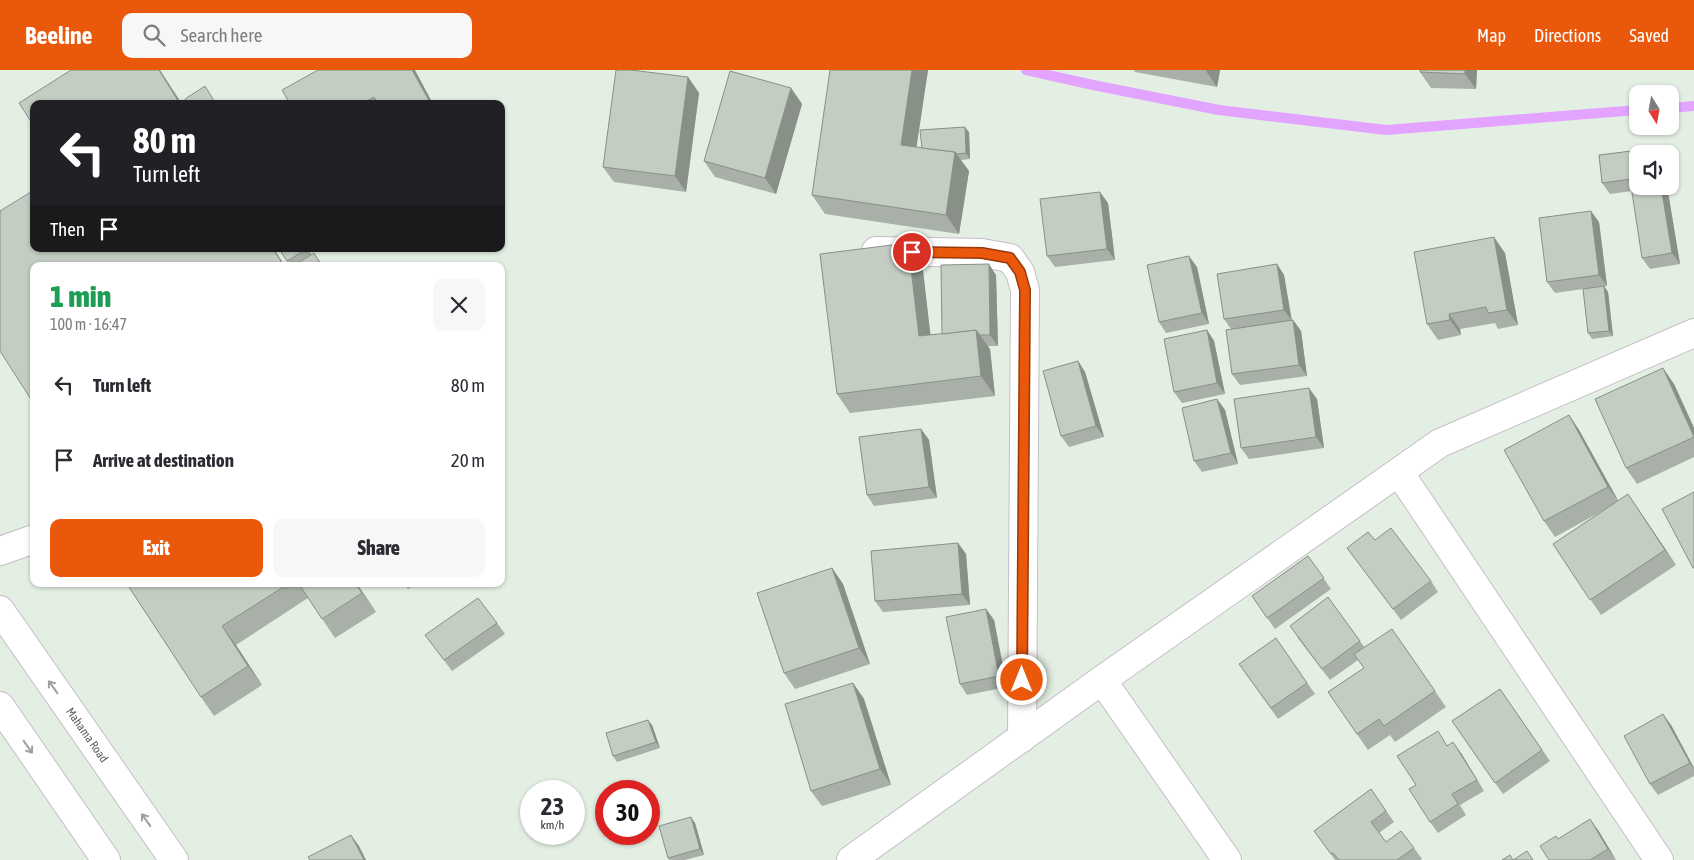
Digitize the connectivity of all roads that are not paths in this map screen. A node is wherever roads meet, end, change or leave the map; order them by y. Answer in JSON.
{"nodes":[{"id":1,"x":850,"y":255,"type":"edge"},
{"id":2,"x":1694,"y":333,"type":"edge"},
{"id":3,"x":1399,"y":472,"type":"junction"},
{"id":4,"x":30,"y":540,"type":"edge"},
{"id":5,"x":0,"y":551,"type":"edge"},
{"id":6,"x":0,"y":610,"type":"edge"},
{"id":7,"x":1102,"y":680,"type":"junction"},
{"id":8,"x":0,"y":706,"type":"edge"},
{"id":9,"x":1022,"y":738,"type":"junction"},
{"id":10,"x":106,"y":860,"type":"edge"},
{"id":11,"x":174,"y":860,"type":"edge"},
{"id":12,"x":852,"y":860,"type":"edge"},
{"id":13,"x":1228,"y":860,"type":"edge"},
{"id":14,"x":1659,"y":860,"type":"edge"}],
"edges":[{"from":1,"to":9,"type":"street"},
{"from":2,"to":3,"type":"street"},
{"from":3,"to":7,"type":"street"},
{"from":3,"to":14,"type":"street"},
{"from":4,"to":5,"type":"street"},
{"from":11,"to":6,"type":"street","name":"Mahama Road","one_way":true},
{"from":7,"to":9,"type":"street"},
{"from":7,"to":13,"type":"street"},
{"from":8,"to":10,"type":"street","one_way":true},
{"from":9,"to":12,"type":"street"}]}
